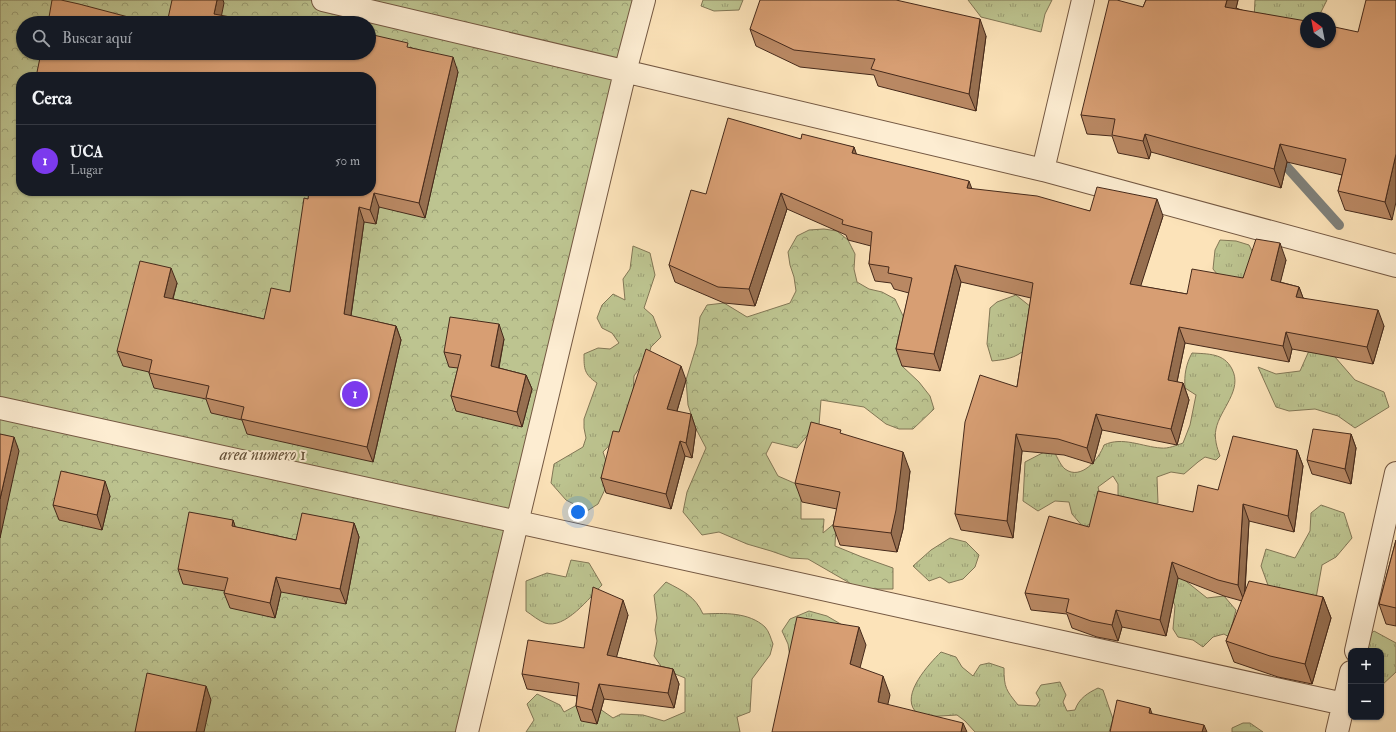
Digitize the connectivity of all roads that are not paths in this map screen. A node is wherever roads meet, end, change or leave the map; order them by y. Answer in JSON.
{"nodes":[{"id":1,"x":323,"y":0,"type":"edge"},
{"id":2,"x":644,"y":0,"type":"edge"},
{"id":3,"x":1083,"y":0,"type":"edge"},
{"id":4,"x":625,"y":72,"type":"junction"},
{"id":5,"x":1043,"y":170,"type":"junction"},
{"id":6,"x":1396,"y":266,"type":"edge"},
{"id":7,"x":0,"y":408,"type":"edge"},
{"id":8,"x":1396,"y":473,"type":"edge"},
{"id":9,"x":518,"y":522,"type":"junction"},
{"id":10,"x":1357,"y":648,"type":"edge"},
{"id":11,"x":1348,"y":684,"type":"edge"},
{"id":12,"x":1344,"y":704,"type":"junction"},
{"id":13,"x":467,"y":732,"type":"edge"},
{"id":14,"x":1337,"y":732,"type":"edge"}],
"edges":[{"from":1,"to":4,"type":"street"},
{"from":2,"to":4,"type":"street"},
{"from":3,"to":5,"type":"street"},
{"from":4,"to":5,"type":"street"},
{"from":4,"to":9,"type":"street"},
{"from":5,"to":6,"type":"street"},
{"from":7,"to":9,"type":"street"},
{"from":8,"to":10,"type":"street"},
{"from":9,"to":12,"type":"street"},
{"from":9,"to":13,"type":"street"},
{"from":11,"to":12,"type":"street"},
{"from":12,"to":14,"type":"street"}]}
